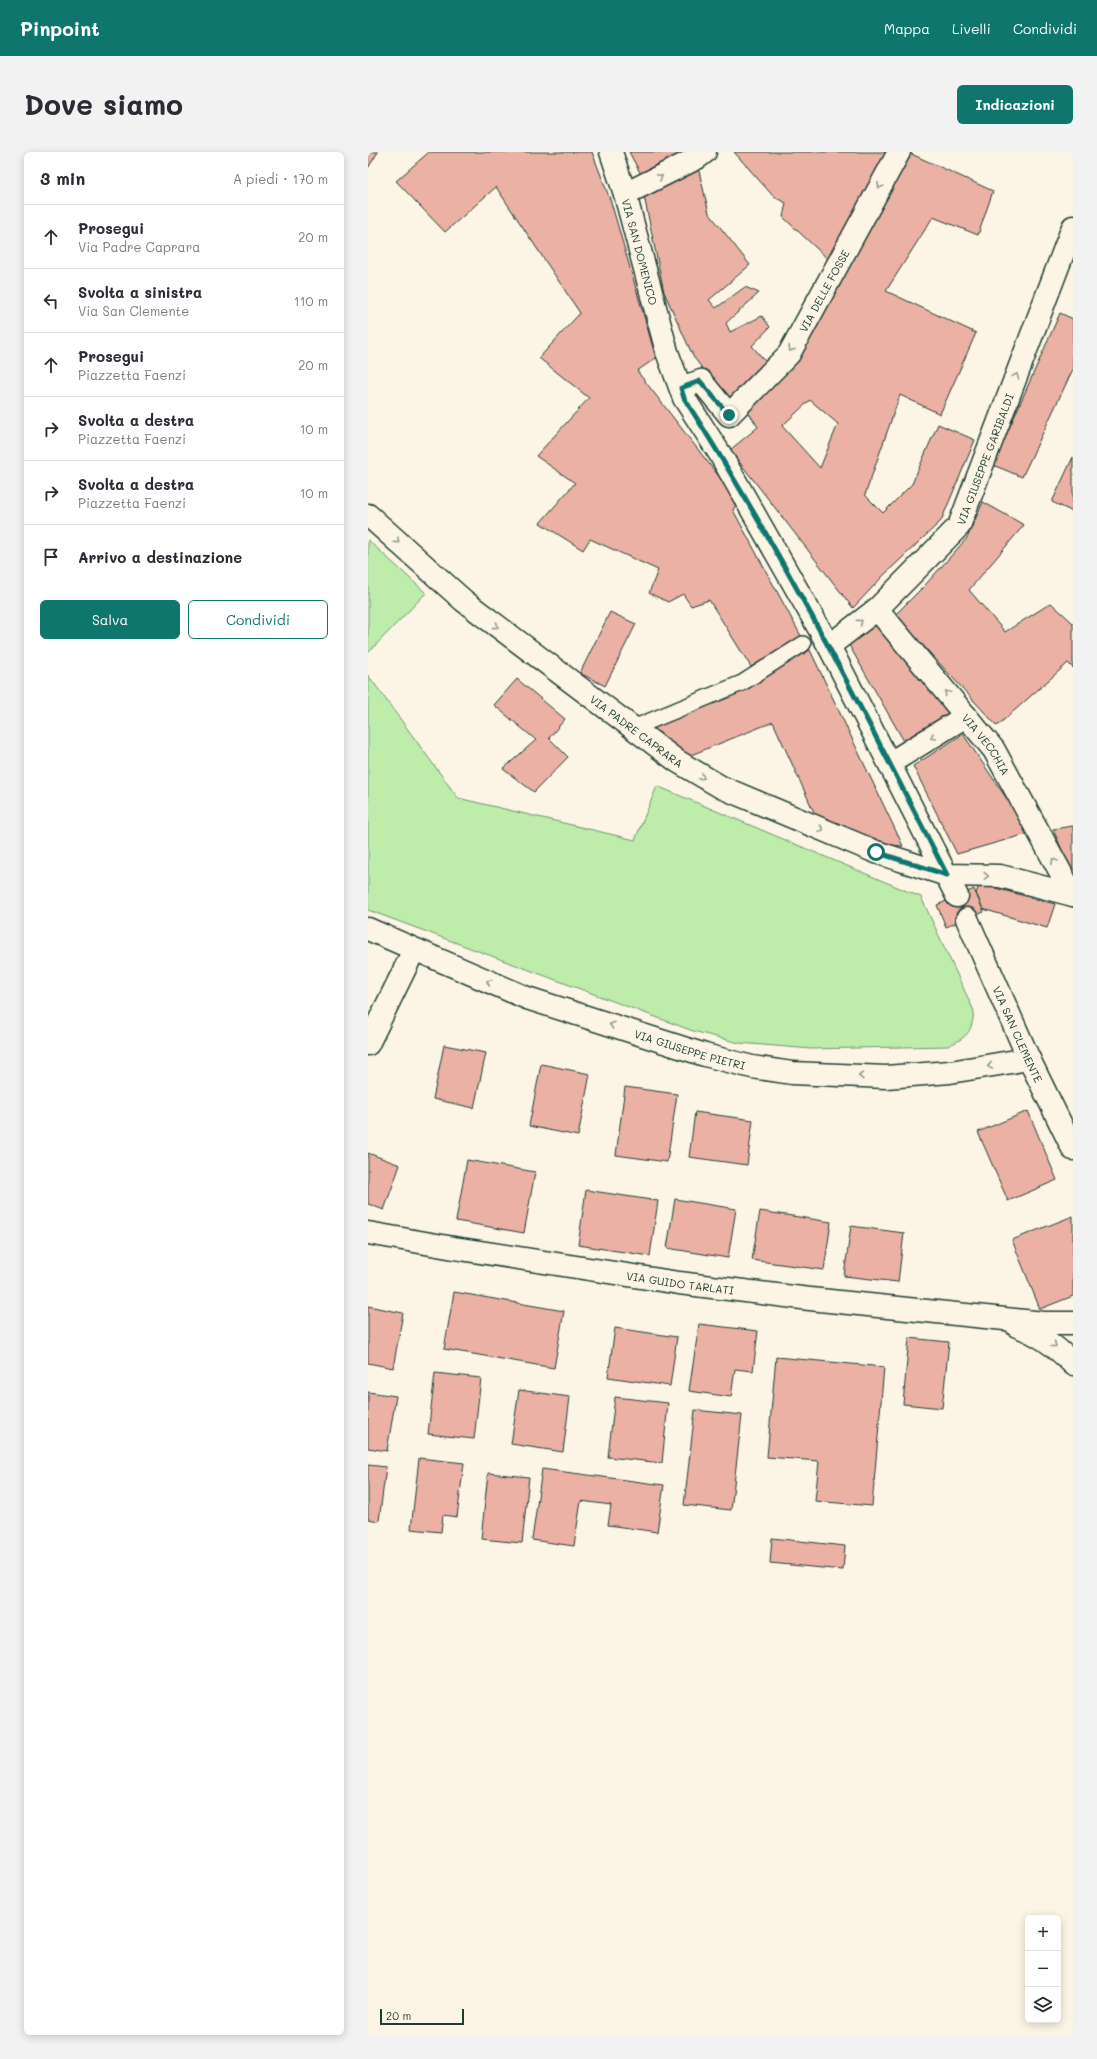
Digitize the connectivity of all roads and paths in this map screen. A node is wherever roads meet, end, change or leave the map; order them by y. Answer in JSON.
{"nodes":[{"id":1,"x":611,"y":152,"type":"edge"},
{"id":2,"x":704,"y":152,"type":"edge"},
{"id":3,"x":899,"y":152,"type":"edge"},
{"id":4,"x":625,"y":194,"type":"junction"},
{"id":5,"x":1073,"y":227,"type":"edge"},
{"id":6,"x":681,"y":388,"type":"junction"},
{"id":7,"x":368,"y":515,"type":"edge"},
{"id":8,"x":877,"y":609,"type":"junction"},
{"id":9,"x":803,"y":644,"type":"dead end"},
{"id":10,"x":829,"y":646,"type":"junction"},
{"id":11,"x":966,"y":716,"type":"junction"},
{"id":12,"x":633,"y":728,"type":"junction"},
{"id":13,"x":890,"y":763,"type":"junction"},
{"id":14,"x":947,"y":875,"type":"junction"},
{"id":15,"x":1073,"y":895,"type":"edge"},
{"id":16,"x":957,"y":896,"type":"dead end"},
{"id":17,"x":967,"y":919,"type":"dead end"},
{"id":18,"x":368,"y":929,"type":"edge"},
{"id":19,"x":414,"y":950,"type":"junction"},
{"id":20,"x":368,"y":1044,"type":"edge"},
{"id":21,"x":1029,"y":1059,"type":"junction"},
{"id":22,"x":1073,"y":1149,"type":"edge"},
{"id":23,"x":368,"y":1233,"type":"edge"},
{"id":24,"x":993,"y":1318,"type":"junction"},
{"id":25,"x":1073,"y":1323,"type":"edge"},
{"id":26,"x":1073,"y":1364,"type":"edge"}],
"edges":[{"from":1,"to":4,"type":"street","name":"VIA SAN DOMENICO"},
{"from":4,"to":2,"type":"street","one_way":true},
{"from":3,"to":6,"type":"street","name":"VIA DELLE FOSSE","one_way":true},
{"from":4,"to":6,"type":"street","name":"VIA SAN DOMENICO"},
{"from":8,"to":5,"type":"street","name":"VIA GIUSEPPE GARIBALDI","one_way":true},
{"from":6,"to":10,"type":"street","name":"VIA SAN DOMENICO"},
{"from":7,"to":12,"type":"street","name":"VIA PADRE CAPRARA","one_way":true},
{"from":10,"to":8,"type":"street","name":"VIA GIUSEPPE GARIBALDI","one_way":true},
{"from":11,"to":8,"type":"street","name":"VIA VECCHIA","one_way":true},
{"from":9,"to":12,"type":"lane"},
{"from":10,"to":13,"type":"street"},
{"from":11,"to":13,"type":"street","one_way":true},
{"from":15,"to":11,"type":"street","name":"VIA VECCHIA","one_way":true},
{"from":12,"to":14,"type":"street","name":"VIA PADRE CAPRARA","one_way":true},
{"from":13,"to":14,"type":"street"},
{"from":14,"to":15,"type":"street","name":"VIA VECCHIA","one_way":true},
{"from":14,"to":16,"type":"street"},
{"from":17,"to":21,"type":"street","name":"VIA SAN CLEMENTE"},
{"from":18,"to":19,"type":"street","name":"VIA GIUSEPPE PIETRI"},
{"from":19,"to":20,"type":"street"},
{"from":21,"to":19,"type":"street","name":"VIA GIUSEPPE PIETRI","one_way":true},
{"from":21,"to":22,"type":"street","name":"VIA SAN CLEMENTE"},
{"from":23,"to":24,"type":"street","name":"VIA GUIDO TARLATI"},
{"from":24,"to":25,"type":"street","name":"VIA GUIDO TARLATI"},
{"from":24,"to":26,"type":"street","name":"VIA GUIDO TARLATI","one_way":true}]}
